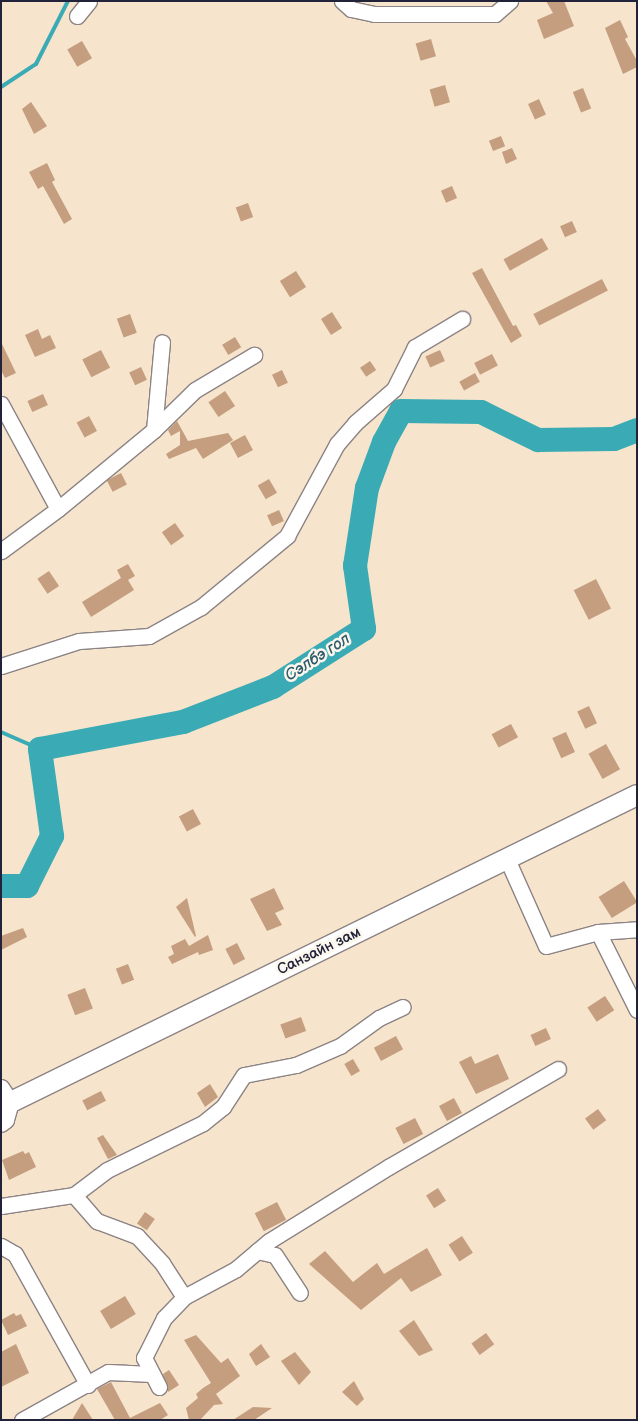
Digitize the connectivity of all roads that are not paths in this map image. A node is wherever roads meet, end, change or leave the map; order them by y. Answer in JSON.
{"nodes":[{"id":1,"x":89,"y":1,"type":"edge"},
{"id":2,"x":342,"y":1,"type":"edge"},
{"id":3,"x":510,"y":1,"type":"edge"},
{"id":4,"x":77,"y":16,"type":"dead end"},
{"id":5,"x":462,"y":319,"type":"dead end"},
{"id":6,"x":162,"y":342,"type":"dead end"},
{"id":7,"x":254,"y":354,"type":"dead end"},
{"id":8,"x":1,"y":404,"type":"edge"},
{"id":9,"x":154,"y":430,"type":"junction"},
{"id":10,"x":58,"y":509,"type":"junction"},
{"id":11,"x":1,"y":551,"type":"edge"},
{"id":12,"x":1,"y":666,"type":"edge"},
{"id":13,"x":637,"y":795,"type":"edge"},
{"id":14,"x":507,"y":859,"type":"junction"},
{"id":15,"x":637,"y":928,"type":"edge"},
{"id":16,"x":598,"y":932,"type":"junction"},
{"id":17,"x":404,"y":1007,"type":"dead end"},
{"id":18,"x":637,"y":1010,"type":"edge"},
{"id":19,"x":558,"y":1069,"type":"dead end"},
{"id":20,"x":4,"y":1099,"type":"edge"},
{"id":21,"x":1,"y":1124,"type":"edge"},
{"id":22,"x":74,"y":1195,"type":"junction"},
{"id":23,"x":1,"y":1206,"type":"edge"},
{"id":24,"x":1,"y":1246,"type":"edge"},
{"id":25,"x":257,"y":1251,"type":"junction"},
{"id":26,"x":300,"y":1293,"type":"dead end"},
{"id":27,"x":184,"y":1297,"type":"junction"},
{"id":28,"x":88,"y":1385,"type":"junction"},
{"id":29,"x":22,"y":1420,"type":"edge"}],
"edges":[{"from":1,"to":4,"type":"street"},
{"from":2,"to":3,"type":"street"},
{"from":5,"to":12,"type":"street"},
{"from":6,"to":9,"type":"street"},
{"from":7,"to":9,"type":"street"},
{"from":8,"to":10,"type":"street"},
{"from":9,"to":10,"type":"street"},
{"from":10,"to":11,"type":"street"},
{"from":13,"to":14,"type":"main road","name":"Санзайн зам"},
{"from":14,"to":16,"type":"street"},
{"from":14,"to":20,"type":"main road","name":"Санзайн зам"},
{"from":15,"to":16,"type":"street"},
{"from":16,"to":18,"type":"street"},
{"from":17,"to":22,"type":"street"},
{"from":19,"to":25,"type":"street"},
{"from":20,"to":21,"type":"street"},
{"from":22,"to":23,"type":"street"},
{"from":22,"to":27,"type":"street"},
{"from":24,"to":28,"type":"street"},
{"from":25,"to":26,"type":"street"},
{"from":25,"to":27,"type":"street"},
{"from":27,"to":28,"type":"street"},
{"from":28,"to":29,"type":"street"}]}
